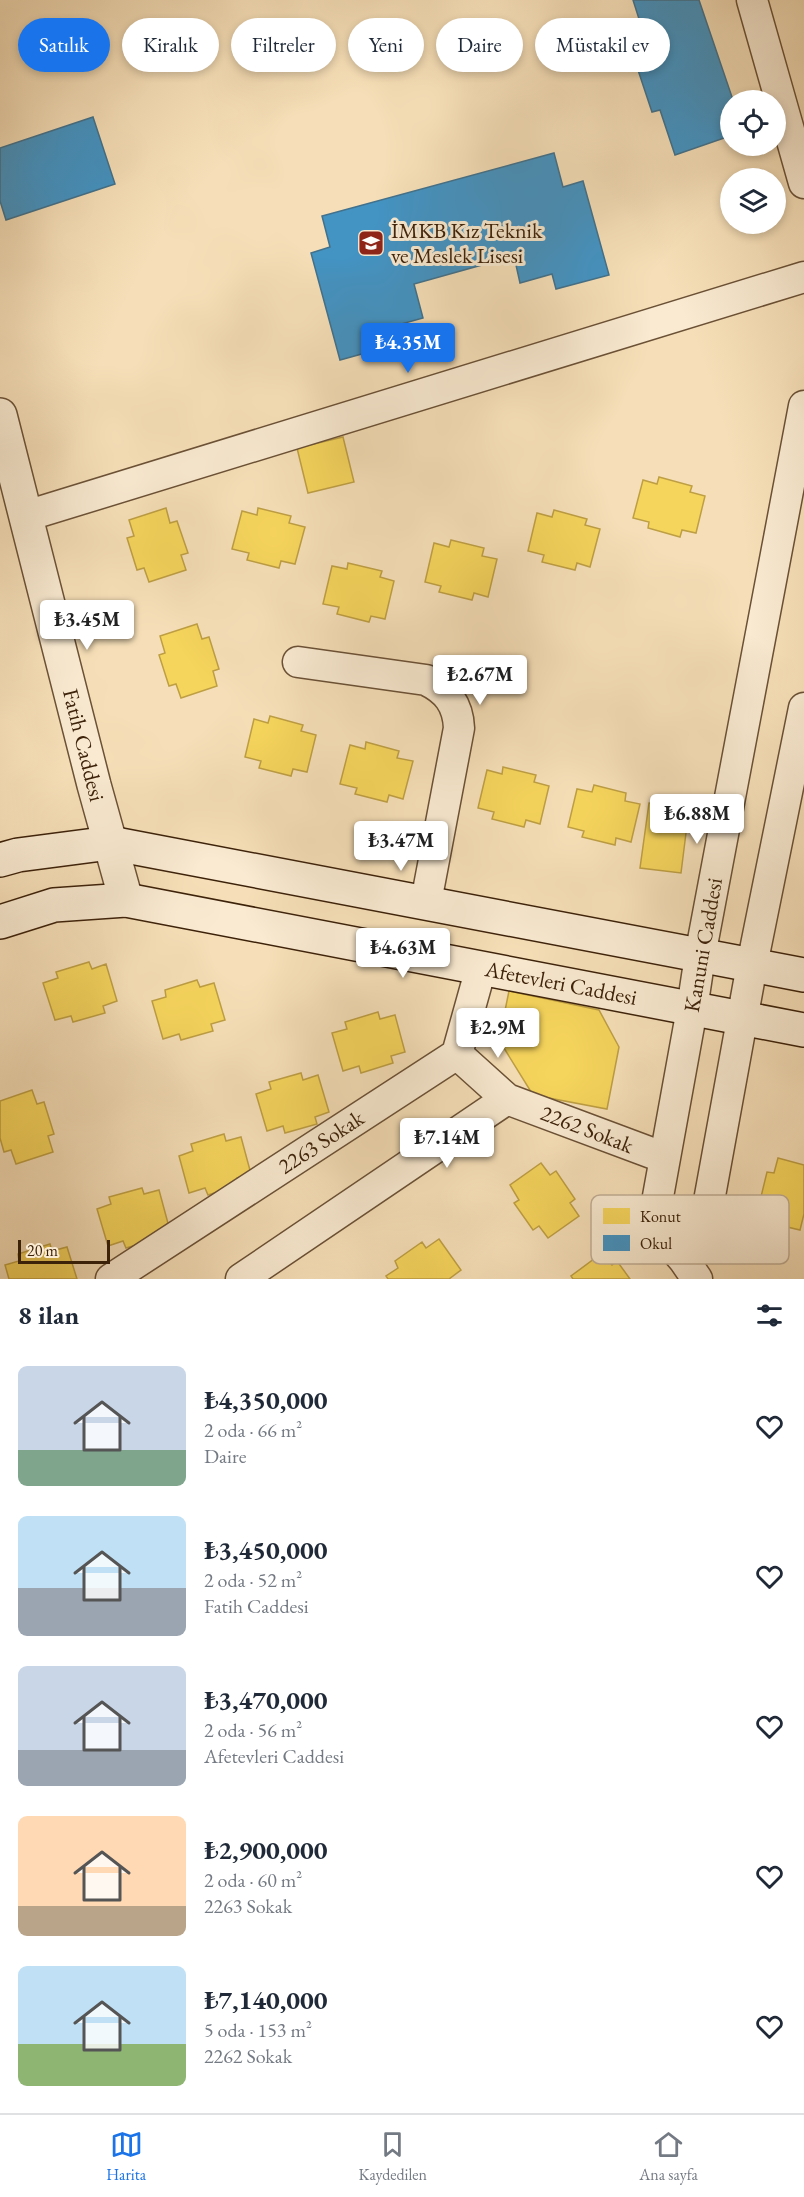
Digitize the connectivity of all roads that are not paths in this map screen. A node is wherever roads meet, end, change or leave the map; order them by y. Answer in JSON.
{"nodes":[{"id":1,"x":752,"y":0,"type":"edge"},
{"id":2,"x":804,"y":183,"type":"edge"},
{"id":3,"x":804,"y":277,"type":"edge"},
{"id":4,"x":804,"y":406,"type":"edge"},
{"id":5,"x":0,"y":415,"type":"edge"},
{"id":6,"x":26,"y":516,"type":"junction"},
{"id":7,"x":298,"y":662,"type":"dead end"},
{"id":8,"x":804,"y":708,"type":"edge"},
{"id":9,"x":110,"y":843,"type":"junction"},
{"id":10,"x":0,"y":860,"type":"edge"},
{"id":11,"x":126,"y":900,"type":"junction"},
{"id":12,"x":426,"y":902,"type":"junction"},
{"id":13,"x":0,"y":922,"type":"edge"},
{"id":14,"x":700,"y":956,"type":"junction"},
{"id":15,"x":752,"y":965,"type":"junction"},
{"id":16,"x":481,"y":968,"type":"junction"},
{"id":17,"x":804,"y":975,"type":"edge"},
{"id":18,"x":692,"y":1009,"type":"junction"},
{"id":19,"x":742,"y":1018,"type":"junction"},
{"id":20,"x":804,"y":1030,"type":"edge"},
{"id":21,"x":457,"y":1054,"type":"junction"},
{"id":22,"x":507,"y":1099,"type":"junction"},
{"id":23,"x":664,"y":1158,"type":"junction"},
{"id":24,"x":657,"y":1195,"type":"edge"},
{"id":25,"x":710,"y":1195,"type":"edge"},
{"id":26,"x":111,"y":1279,"type":"edge"},
{"id":27,"x":242,"y":1279,"type":"edge"}],
"edges":[{"from":1,"to":2,"type":"street"},
{"from":3,"to":6,"type":"street"},
{"from":4,"to":14,"type":"street","name":"Kanuni Caddesi"},
{"from":5,"to":6,"type":"main road","name":"Fatih Caddesi"},
{"from":6,"to":9,"type":"main road","name":"Fatih Caddesi"},
{"from":7,"to":12,"type":"street"},
{"from":8,"to":15,"type":"street","name":"Kanuni Caddesi"},
{"from":9,"to":10,"type":"main road"},
{"from":9,"to":11,"type":"main road","name":"Fatih Caddesi"},
{"from":9,"to":12,"type":"main road"},
{"from":11,"to":13,"type":"main road","name":"Afetevleri Caddesi"},
{"from":11,"to":16,"type":"main road","name":"Afetevleri Caddesi"},
{"from":12,"to":14,"type":"main road"},
{"from":14,"to":15,"type":"main road"},
{"from":14,"to":18,"type":"street","name":"Kanuni Caddesi"},
{"from":15,"to":17,"type":"main road"},
{"from":15,"to":19,"type":"street","name":"Kanuni Caddesi"},
{"from":16,"to":18,"type":"main road","name":"Afetevleri Caddesi"},
{"from":16,"to":21,"type":"street"},
{"from":18,"to":19,"type":"main road","name":"Afetevleri Caddesi"},
{"from":18,"to":23,"type":"street","name":"Kanuni Caddesi"},
{"from":19,"to":20,"type":"main road","name":"Afetevleri Caddesi"},
{"from":19,"to":25,"type":"street","name":"Kanuni Caddesi"},
{"from":21,"to":22,"type":"street"},
{"from":21,"to":26,"type":"street","name":"2263 Sokak"},
{"from":22,"to":23,"type":"street","name":"2262 Sokak"},
{"from":22,"to":27,"type":"street"},
{"from":23,"to":24,"type":"street","name":"Kanuni Caddesi"}]}
